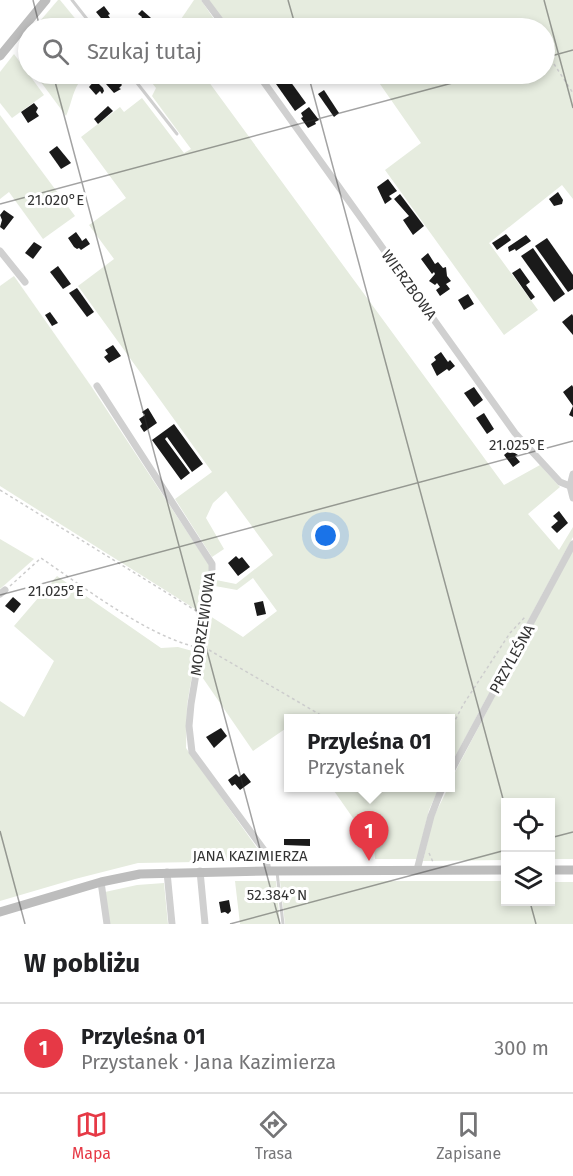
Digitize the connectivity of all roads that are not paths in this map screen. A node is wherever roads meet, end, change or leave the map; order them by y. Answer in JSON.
{"nodes":[{"id":1,"x":72,"y":0,"type":"edge"},
{"id":2,"x":205,"y":0,"type":"edge"},
{"id":3,"x":41,"y":2,"type":"edge"},
{"id":4,"x":29,"y":18,"type":"edge"},
{"id":5,"x":86,"y":18,"type":"edge"},
{"id":6,"x":218,"y":18,"type":"edge"},
{"id":7,"x":18,"y":32,"type":"edge"},
{"id":8,"x":0,"y":56,"type":"edge"},
{"id":9,"x":138,"y":84,"type":"edge"},
{"id":10,"x":265,"y":84,"type":"edge"},
{"id":11,"x":177,"y":134,"type":"dead end"},
{"id":12,"x":0,"y":251,"type":"edge"},
{"id":13,"x":25,"y":282,"type":"dead end"},
{"id":14,"x":97,"y":386,"type":"dead end"},
{"id":15,"x":573,"y":474,"type":"edge"},
{"id":16,"x":570,"y":486,"type":"junction"},
{"id":17,"x":573,"y":498,"type":"edge"},
{"id":18,"x":573,"y":544,"type":"edge"},
{"id":19,"x":455,"y":764,"type":"edge"},
{"id":20,"x":440,"y":792,"type":"edge"},
{"id":21,"x":417,"y":870,"type":"junction"},
{"id":22,"x":501,"y":870,"type":"edge"},
{"id":23,"x":555,"y":870,"type":"edge"},
{"id":24,"x":573,"y":870,"type":"edge"},
{"id":25,"x":200,"y":871,"type":"junction"},
{"id":26,"x":273,"y":871,"type":"junction"},
{"id":27,"x":166,"y":872,"type":"junction"},
{"id":28,"x":101,"y":882,"type":"junction"},
{"id":29,"x":0,"y":912,"type":"edge"},
{"id":30,"x":107,"y":924,"type":"edge"},
{"id":31,"x":172,"y":924,"type":"edge"},
{"id":32,"x":205,"y":924,"type":"edge"},
{"id":33,"x":283,"y":924,"type":"edge"}],
"edges":[{"from":1,"to":5,"type":"lane"},
{"from":2,"to":6,"type":"street"},
{"from":3,"to":4,"type":"main road"},
{"from":7,"to":8,"type":"main road"},
{"from":9,"to":11,"type":"lane"},
{"from":10,"to":16,"type":"street","name":"WIERZBOWA"},
{"from":12,"to":13,"type":"street"},
{"from":14,"to":26,"type":"street","name":"MODRZEWIOWA"},
{"from":15,"to":16,"type":"street"},
{"from":16,"to":17,"type":"street"},
{"from":18,"to":19,"type":"street","name":"PRZYLEŚNA"},
{"from":20,"to":21,"type":"street"},
{"from":21,"to":22,"type":"main road","name":"JANA KAZIMIERZA"},
{"from":21,"to":26,"type":"main road","name":"JANA KAZIMIERZA"},
{"from":23,"to":24,"type":"main road"},
{"from":25,"to":26,"type":"main road","name":"JANA KAZIMIERZA"},
{"from":25,"to":27,"type":"main road","name":"JANA KAZIMIERZA"},
{"from":25,"to":32,"type":"street"},
{"from":26,"to":33,"type":"lane"},
{"from":27,"to":28,"type":"main road","name":"JANA KAZIMIERZA"},
{"from":27,"to":31,"type":"street"},
{"from":28,"to":29,"type":"main road","name":"JANA KAZIMIERZA"},
{"from":28,"to":30,"type":"street"}]}
